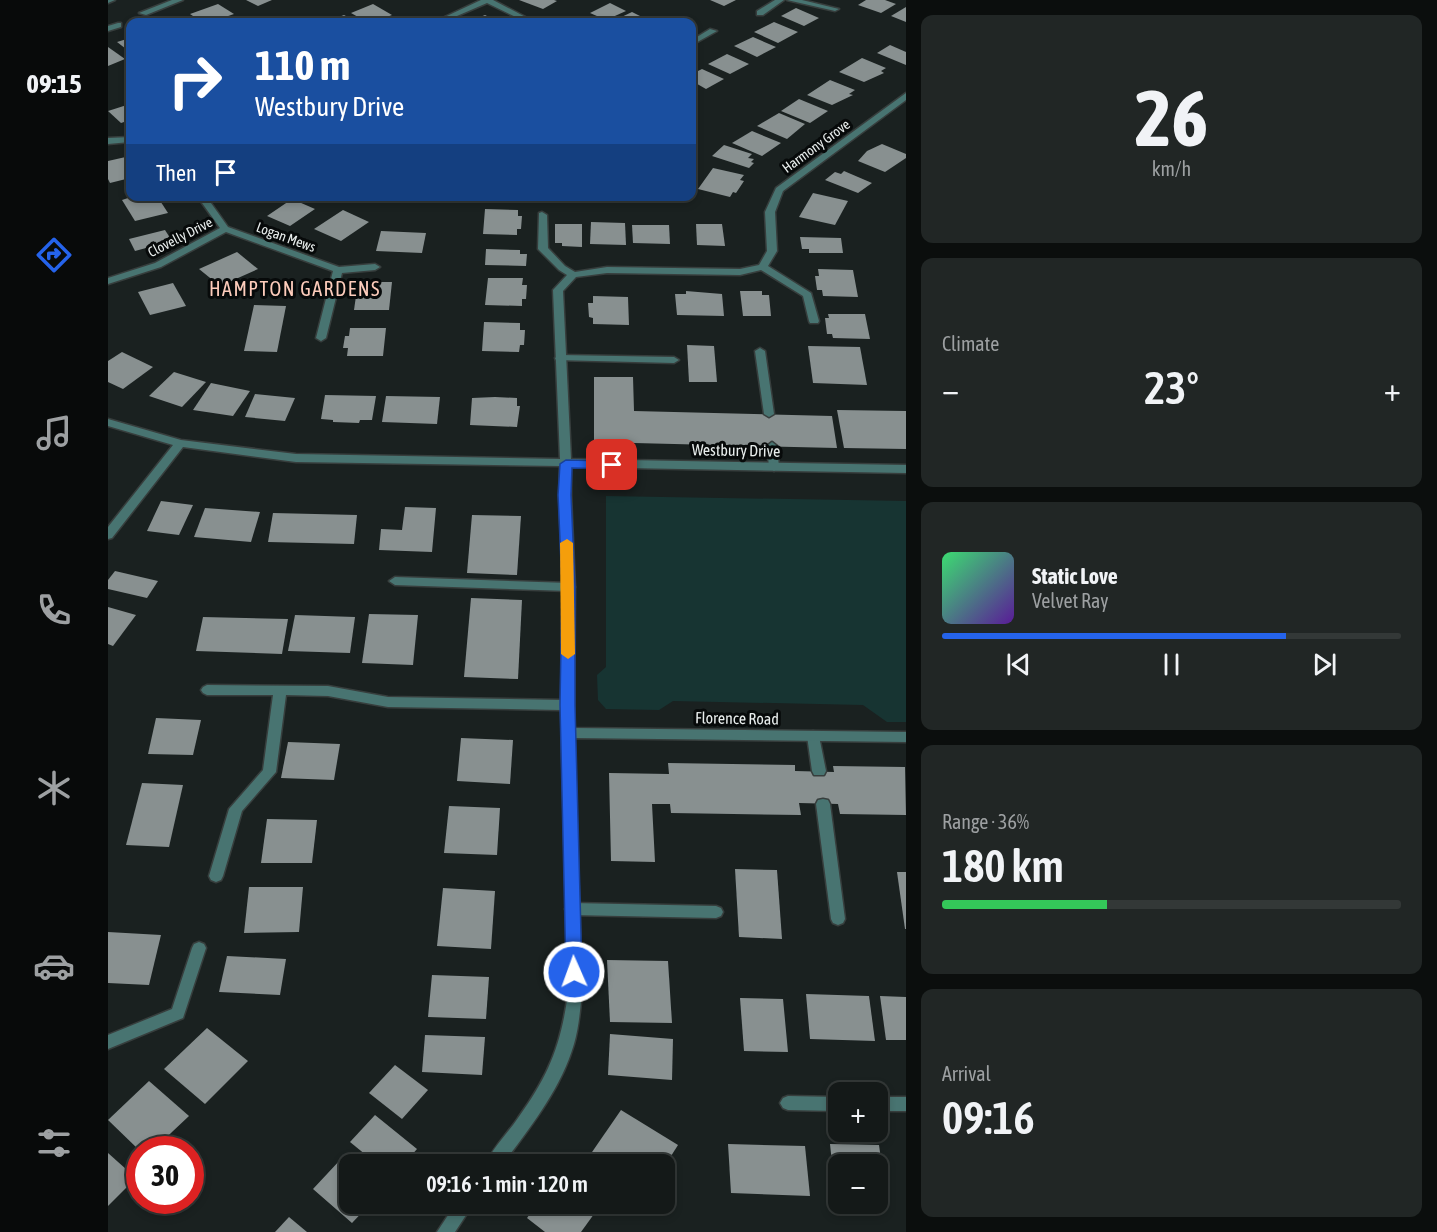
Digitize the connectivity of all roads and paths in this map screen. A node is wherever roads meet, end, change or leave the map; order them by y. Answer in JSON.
{"nodes":[{"id":1,"x":179,"y":0,"type":"edge"},
{"id":2,"x":487,"y":0,"type":"edge"},
{"id":3,"x":780,"y":0,"type":"edge"},
{"id":4,"x":791,"y":0,"type":"edge"},
{"id":5,"x":834,"y":9,"type":"dead end"},
{"id":6,"x":143,"y":13,"type":"dead end"},
{"id":7,"x":760,"y":13,"type":"dead end"},
{"id":8,"x":447,"y":18,"type":"edge"},
{"id":9,"x":523,"y":18,"type":"edge"},
{"id":10,"x":118,"y":25,"type":"dead end"},
{"id":11,"x":108,"y":28,"type":"edge"},
{"id":12,"x":713,"y":31,"type":"dead end"},
{"id":13,"x":696,"y":41,"type":"edge"},
{"id":14,"x":906,"y":96,"type":"edge"},
{"id":15,"x":126,"y":140,"type":"edge"},
{"id":16,"x":108,"y":141,"type":"edge"},
{"id":17,"x":205,"y":201,"type":"edge"},
{"id":18,"x":542,"y":215,"type":"dead end"},
{"id":19,"x":225,"y":229,"type":"junction"},
{"id":20,"x":375,"y":267,"type":"dead end"},
{"id":21,"x":763,"y":267,"type":"junction"},
{"id":22,"x":338,"y":270,"type":"junction"},
{"id":23,"x":573,"y":275,"type":"junction"},
{"id":24,"x":108,"y":281,"type":"edge"},
{"id":25,"x":814,"y":321,"type":"dead end"},
{"id":26,"x":321,"y":338,"type":"dead end"},
{"id":27,"x":760,"y":351,"type":"dead end"},
{"id":28,"x":560,"y":358,"type":"junction"},
{"id":29,"x":674,"y":360,"type":"dead end"},
{"id":30,"x":768,"y":414,"type":"dead end"},
{"id":31,"x":108,"y":422,"type":"edge"},
{"id":32,"x":180,"y":443,"type":"junction"},
{"id":33,"x":772,"y":446,"type":"dead end"},
{"id":34,"x":566,"y":464,"type":"junction"},
{"id":35,"x":774,"y":467,"type":"junction"},
{"id":36,"x":906,"y":469,"type":"edge"},
{"id":37,"x":108,"y":535,"type":"edge"},
{"id":38,"x":394,"y":581,"type":"dead end"},
{"id":39,"x":569,"y":586,"type":"junction"},
{"id":40,"x":207,"y":690,"type":"dead end"},
{"id":41,"x":280,"y":690,"type":"junction"},
{"id":42,"x":567,"y":705,"type":"junction"},
{"id":43,"x":568,"y":733,"type":"junction"},
{"id":44,"x":813,"y":736,"type":"junction"},
{"id":45,"x":906,"y":737,"type":"edge"},
{"id":46,"x":819,"y":771,"type":"dead end"},
{"id":47,"x":823,"y":804,"type":"dead end"},
{"id":48,"x":216,"y":876,"type":"dead end"},
{"id":49,"x":572,"y":909,"type":"junction"},
{"id":50,"x":716,"y":912,"type":"dead end"},
{"id":51,"x":838,"y":919,"type":"dead end"},
{"id":52,"x":199,"y":948,"type":"dead end"},
{"id":53,"x":108,"y":1042,"type":"edge"},
{"id":54,"x":788,"y":1103,"type":"dead end"},
{"id":55,"x":828,"y":1104,"type":"edge"},
{"id":56,"x":888,"y":1104,"type":"edge"},
{"id":57,"x":906,"y":1104,"type":"edge"},
{"id":58,"x":501,"y":1154,"type":"edge"},
{"id":59,"x":458,"y":1214,"type":"edge"},
{"id":60,"x":445,"y":1232,"type":"edge"}],
"edges":[{"from":1,"to":6,"type":"street"},
{"from":2,"to":8,"type":"street"},
{"from":2,"to":9,"type":"street"},
{"from":3,"to":7,"type":"street"},
{"from":4,"to":5,"type":"street"},
{"from":10,"to":11,"type":"street"},
{"from":12,"to":13,"type":"street"},
{"from":14,"to":21,"type":"street","name":"Harmony Grove"},
{"from":15,"to":16,"type":"street"},
{"from":17,"to":19,"type":"street","name":"Clovelly Drive"},
{"from":18,"to":23,"type":"street"},
{"from":19,"to":22,"type":"street","name":"Logan Mews"},
{"from":19,"to":24,"type":"street","name":"Clovelly Drive"},
{"from":20,"to":22,"type":"street","name":"Logan Mews"},
{"from":21,"to":23,"type":"street"},
{"from":21,"to":25,"type":"street"},
{"from":22,"to":26,"type":"street"},
{"from":23,"to":28,"type":"street"},
{"from":27,"to":30,"type":"street"},
{"from":28,"to":29,"type":"street"},
{"from":28,"to":34,"type":"street"},
{"from":31,"to":32,"type":"street","name":"Westbury Drive"},
{"from":32,"to":34,"type":"street","name":"Westbury Drive"},
{"from":32,"to":37,"type":"street"},
{"from":33,"to":35,"type":"street"},
{"from":34,"to":35,"type":"street","name":"Westbury Drive"},
{"from":34,"to":39,"type":"street"},
{"from":35,"to":36,"type":"street","name":"Westbury Drive"},
{"from":38,"to":39,"type":"street"},
{"from":39,"to":42,"type":"street"},
{"from":40,"to":41,"type":"street"},
{"from":41,"to":42,"type":"street"},
{"from":41,"to":48,"type":"street"},
{"from":42,"to":43,"type":"street"},
{"from":43,"to":44,"type":"street","name":"Florence Road"},
{"from":43,"to":49,"type":"street"},
{"from":44,"to":45,"type":"street","name":"Florence Road"},
{"from":44,"to":46,"type":"street"},
{"from":47,"to":51,"type":"street"},
{"from":49,"to":50,"type":"street"},
{"from":49,"to":58,"type":"street"},
{"from":52,"to":53,"type":"street"},
{"from":54,"to":55,"type":"street"},
{"from":56,"to":57,"type":"street"},
{"from":59,"to":60,"type":"street"}]}
